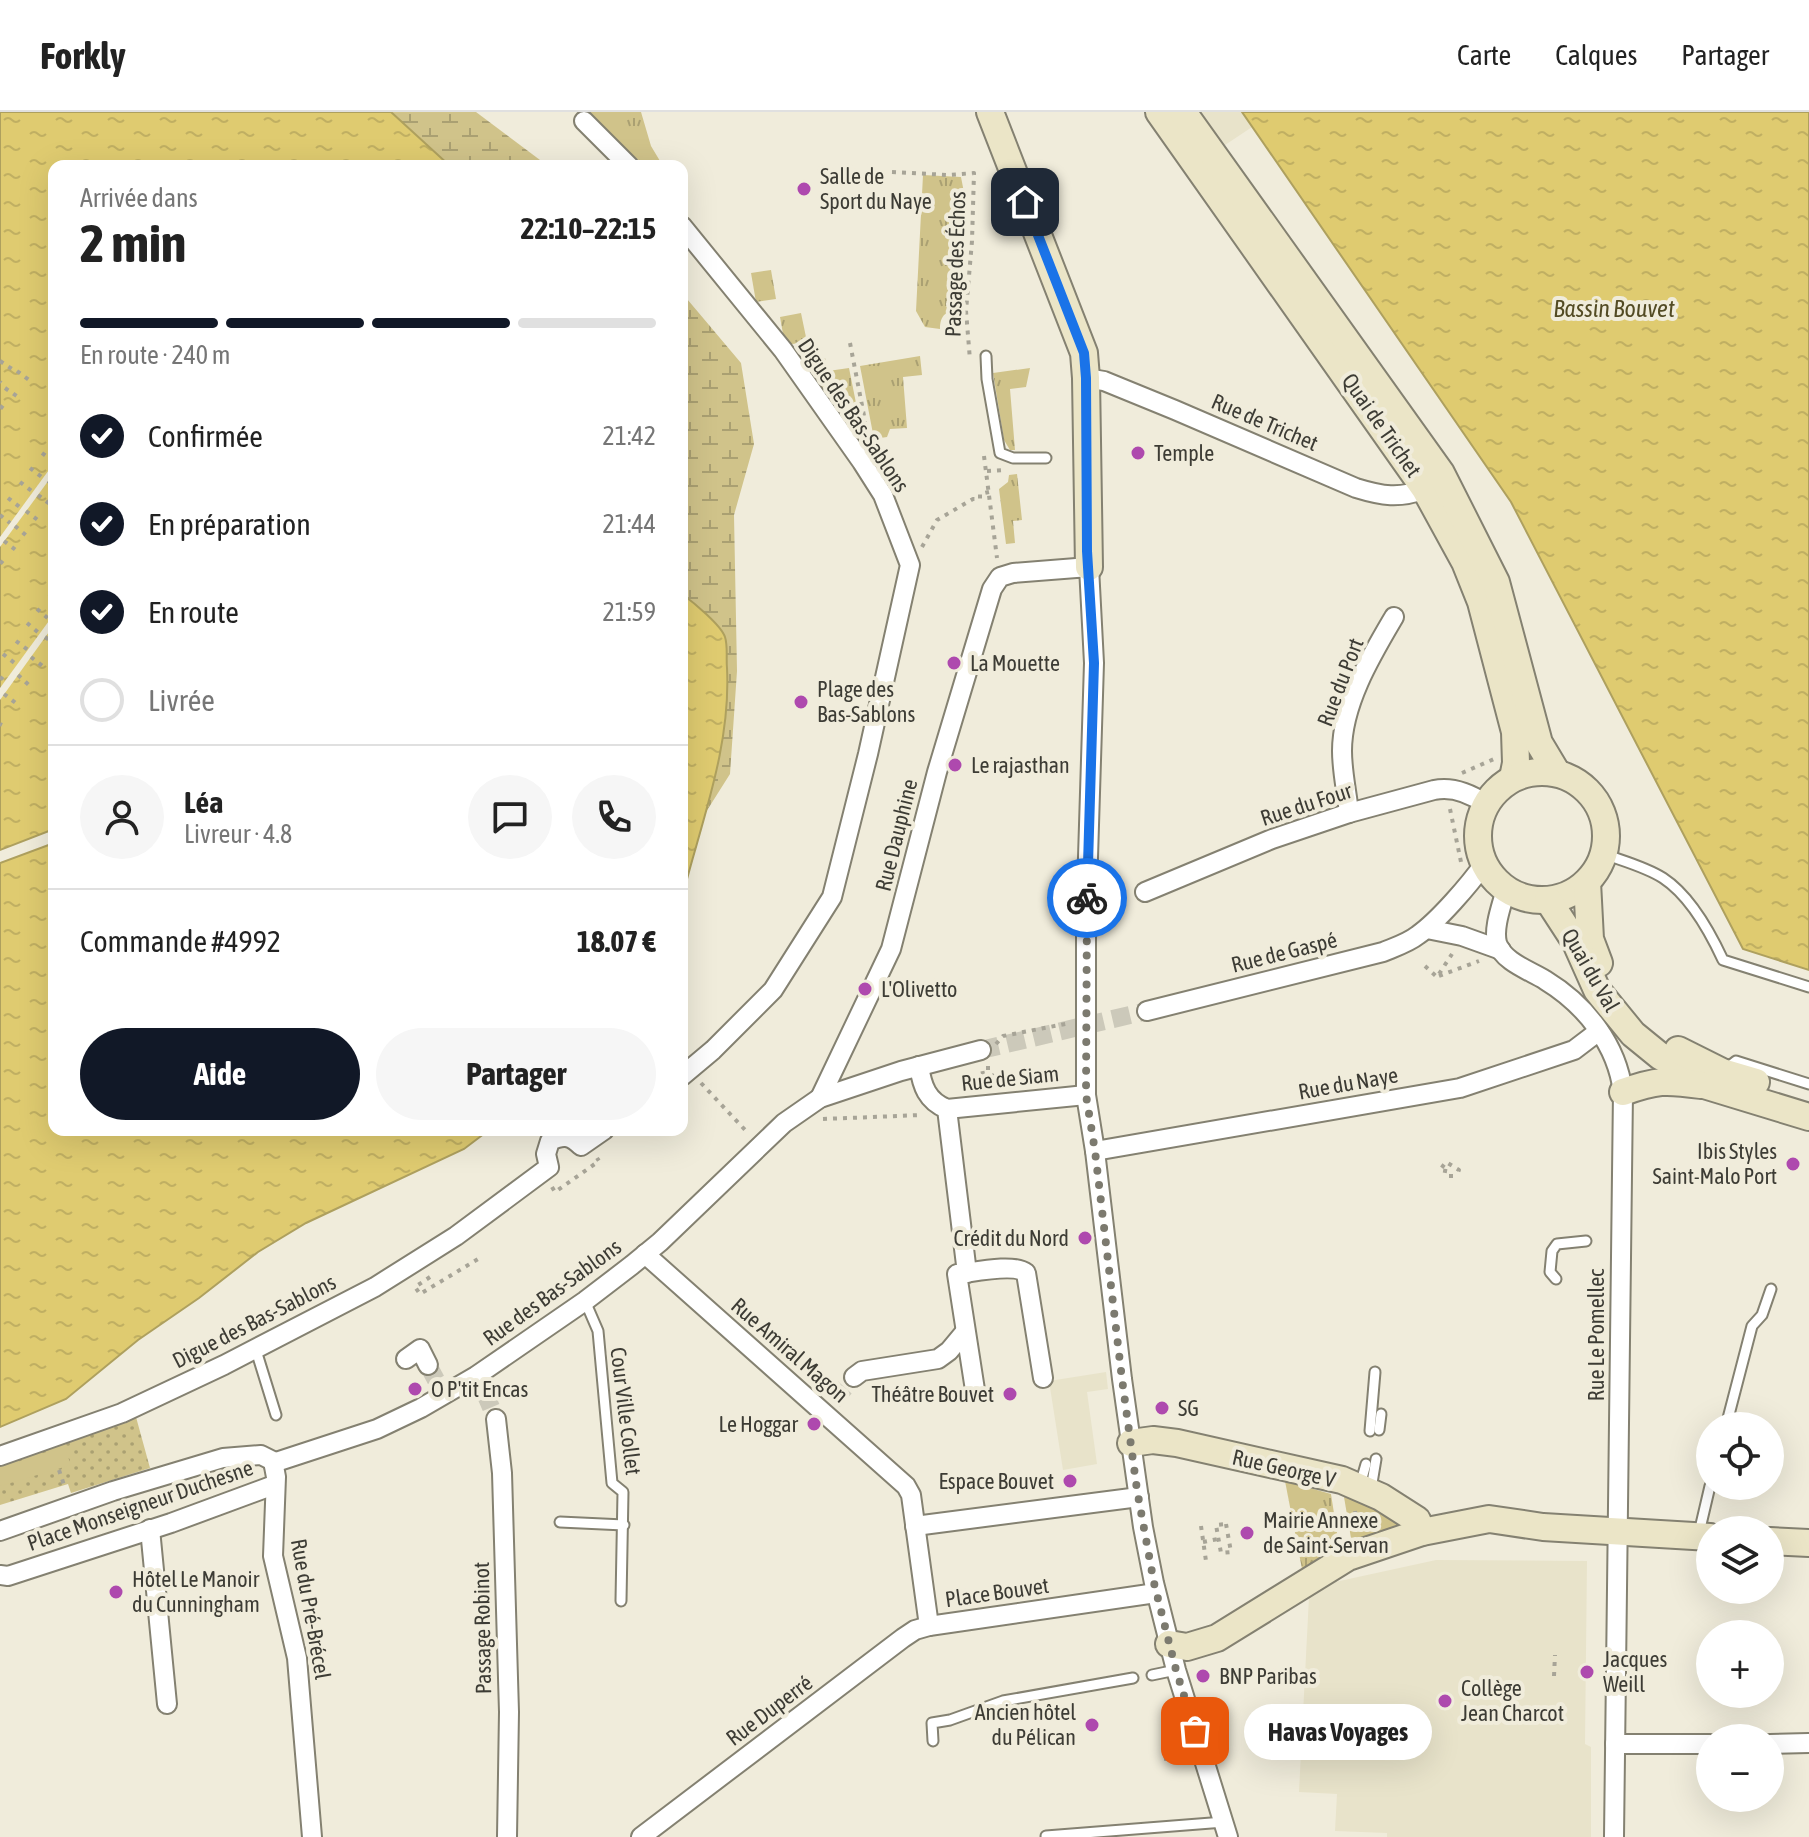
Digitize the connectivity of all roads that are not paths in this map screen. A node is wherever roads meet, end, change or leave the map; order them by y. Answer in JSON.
{"nodes":[{"id":1,"x":990,"y":112,"type":"edge"},
{"id":2,"x":1159,"y":112,"type":"edge"},
{"id":3,"x":1183,"y":112,"type":"edge"},
{"id":4,"x":578,"y":117,"type":"edge"},
{"id":5,"x":623,"y":160,"type":"edge"},
{"id":6,"x":688,"y":233,"type":"edge"},
{"id":7,"x":986,"y":356,"type":"dead end"},
{"id":8,"x":1086,"y":378,"type":"junction"},
{"id":9,"x":1046,"y":458,"type":"dead end"},
{"id":10,"x":1425,"y":489,"type":"junction"},
{"id":11,"x":1089,"y":567,"type":"junction"},
{"id":12,"x":1394,"y":617,"type":"dead end"},
{"id":13,"x":1505,"y":767,"type":"junction"},
{"id":14,"x":1557,"y":773,"type":"junction"},
{"id":15,"x":1486,"y":804,"type":"junction"},
{"id":16,"x":1349,"y":813,"type":"junction"},
{"id":17,"x":1604,"y":854,"type":"junction"},
{"id":18,"x":1484,"y":864,"type":"junction"},
{"id":19,"x":1587,"y":882,"type":"junction"},
{"id":20,"x":1506,"y":889,"type":"junction"},
{"id":21,"x":1145,"y":892,"type":"road end"},
{"id":22,"x":1548,"y":900,"type":"junction"},
{"id":23,"x":1427,"y":929,"type":"junction"},
{"id":24,"x":1494,"y":956,"type":"junction"},
{"id":25,"x":1809,"y":987,"type":"edge"},
{"id":26,"x":1147,"y":1011,"type":"tunnel mouth"},
{"id":27,"x":1599,"y":1031,"type":"junction"},
{"id":28,"x":986,"y":1055,"type":"tunnel mouth"},
{"id":29,"x":919,"y":1066,"type":"junction"},
{"id":30,"x":688,"y":1071,"type":"edge"},
{"id":31,"x":1713,"y":1079,"type":"junction"},
{"id":32,"x":1809,"y":1084,"type":"edge"},
{"id":33,"x":1623,"y":1092,"type":"junction"},
{"id":34,"x":1086,"y":1095,"type":"junction"},
{"id":35,"x":820,"y":1098,"type":"junction"},
{"id":36,"x":1809,"y":1099,"type":"edge"},
{"id":37,"x":947,"y":1114,"type":"junction"},
{"id":38,"x":1809,"y":1117,"type":"edge"},
{"id":39,"x":561,"y":1136,"type":"edge"},
{"id":40,"x":568,"y":1136,"type":"edge"},
{"id":41,"x":595,"y":1136,"type":"edge"},
{"id":42,"x":1095,"y":1151,"type":"junction"},
{"id":43,"x":1586,"y":1241,"type":"dead end"},
{"id":44,"x":645,"y":1254,"type":"junction"},
{"id":45,"x":967,"y":1273,"type":"junction"},
{"id":46,"x":1556,"y":1279,"type":"dead end"},
{"id":47,"x":1771,"y":1289,"type":"dead end"},
{"id":48,"x":585,"y":1301,"type":"junction"},
{"id":49,"x":964,"y":1333,"type":"junction"},
{"id":50,"x":255,"y":1347,"type":"junction"},
{"id":51,"x":406,"y":1359,"type":"dead end"},
{"id":52,"x":1375,"y":1372,"type":"dead end"},
{"id":53,"x":854,"y":1377,"type":"tunnel mouth"},
{"id":54,"x":1043,"y":1378,"type":"dead end"},
{"id":55,"x":436,"y":1380,"type":"junction"},
{"id":56,"x":975,"y":1390,"type":"dead end"},
{"id":57,"x":1730,"y":1412,"type":"edge"},
{"id":58,"x":1381,"y":1414,"type":"dead end"},
{"id":59,"x":276,"y":1415,"type":"dead end"},
{"id":60,"x":496,"y":1419,"type":"tunnel mouth"},
{"id":61,"x":1131,"y":1443,"type":"junction"},
{"id":62,"x":0,"y":1456,"type":"edge"},
{"id":63,"x":1376,"y":1459,"type":"dead end"},
{"id":64,"x":273,"y":1463,"type":"junction"},
{"id":65,"x":1365,"y":1481,"type":"junction"},
{"id":66,"x":274,"y":1485,"type":"junction"},
{"id":67,"x":1139,"y":1497,"type":"junction"},
{"id":68,"x":560,"y":1522,"type":"dead end"},
{"id":69,"x":624,"y":1525,"type":"junction"},
{"id":70,"x":915,"y":1526,"type":"junction"},
{"id":71,"x":150,"y":1529,"type":"junction"},
{"id":72,"x":0,"y":1531,"type":"edge"},
{"id":73,"x":1422,"y":1532,"type":"junction"},
{"id":74,"x":1618,"y":1532,"type":"junction"},
{"id":75,"x":1696,"y":1536,"type":"edge"},
{"id":76,"x":1784,"y":1542,"type":"edge"},
{"id":77,"x":1809,"y":1543,"type":"edge"},
{"id":78,"x":0,"y":1575,"type":"edge"},
{"id":79,"x":1156,"y":1593,"type":"junction"},
{"id":80,"x":621,"y":1601,"type":"dead end"},
{"id":81,"x":929,"y":1626,"type":"junction"},
{"id":82,"x":1169,"y":1644,"type":"junction"},
{"id":83,"x":1176,"y":1670,"type":"junction"},
{"id":84,"x":1152,"y":1675,"type":"dead end"},
{"id":85,"x":1133,"y":1678,"type":"dead end"},
{"id":86,"x":167,"y":1704,"type":"dead end"},
{"id":87,"x":933,"y":1741,"type":"dead end"},
{"id":88,"x":1809,"y":1743,"type":"edge"},
{"id":89,"x":1615,"y":1744,"type":"junction"},
{"id":90,"x":1696,"y":1744,"type":"edge"},
{"id":91,"x":1784,"y":1744,"type":"edge"},
{"id":92,"x":1226,"y":1830,"type":"edge"},
{"id":93,"x":1046,"y":1836,"type":"edge"},
{"id":94,"x":312,"y":1837,"type":"edge"},
{"id":95,"x":507,"y":1837,"type":"edge"},
{"id":96,"x":641,"y":1837,"type":"edge"},
{"id":97,"x":1614,"y":1837,"type":"edge"}],
"edges":[{"from":1,"to":8,"type":"main road"},
{"from":2,"to":10,"type":"main road","name":"Quai de Trichet"},
{"from":3,"to":14,"type":"main road","name":"Quai de Trichet"},
{"from":4,"to":5,"type":"street"},
{"from":6,"to":30,"type":"street","name":"Digue des Bas-Sablons"},
{"from":7,"to":9,"type":"lane"},
{"from":8,"to":10,"type":"street","name":"Rue de Trichet"},
{"from":8,"to":11,"type":"main road"},
{"from":10,"to":13,"type":"main road","name":"Quai de Trichet"},
{"from":11,"to":34,"type":"street"},
{"from":11,"to":35,"type":"street","name":"Rue Dauphine"},
{"from":12,"to":16,"type":"street","name":"Rue du Port"},
{"from":13,"to":14,"type":"main road"},
{"from":13,"to":15,"type":"main road"},
{"from":14,"to":17,"type":"main road"},
{"from":15,"to":16,"type":"street","name":"Rue du Four"},
{"from":15,"to":18,"type":"main road"},
{"from":16,"to":21,"type":"street","name":"Rue du Four"},
{"from":17,"to":19,"type":"main road"},
{"from":17,"to":25,"type":"lane"},
{"from":18,"to":20,"type":"main road"},
{"from":18,"to":23,"type":"street","name":"Rue de Gaspé"},
{"from":19,"to":22,"type":"main road"},
{"from":19,"to":31,"type":"main road","name":"Quai du Val"},
{"from":20,"to":22,"type":"main road"},
{"from":20,"to":24,"type":"street"},
{"from":22,"to":31,"type":"main road","name":"Quai du Val"},
{"from":23,"to":24,"type":"street"},
{"from":23,"to":26,"type":"street","name":"Rue de Gaspé"},
{"from":24,"to":27,"type":"street","name":"Rue Le Pomellec"},
{"from":27,"to":33,"type":"street","name":"Rue Le Pomellec"},
{"from":27,"to":42,"type":"street","name":"Rue du Naye"},
{"from":28,"to":29,"type":"street"},
{"from":29,"to":35,"type":"street"},
{"from":29,"to":37,"type":"street","name":"Rue de Siam"},
{"from":31,"to":32,"type":"lane"},
{"from":31,"to":33,"type":"main road"},
{"from":31,"to":36,"type":"main road","name":"Quai du Val"},
{"from":31,"to":38,"type":"main road","name":"Quai du Val"},
{"from":33,"to":74,"type":"street","name":"Rue Le Pomellec"},
{"from":34,"to":37,"type":"street","name":"Rue de Siam"},
{"from":34,"to":42,"type":"street"},
{"from":35,"to":44,"type":"street","name":"Rue des Bas-Sablons"},
{"from":37,"to":45,"type":"street"},
{"from":39,"to":50,"type":"street","name":"Digue des Bas-Sablons"},
{"from":40,"to":41,"type":"street","name":"Digue des Bas-Sablons"},
{"from":42,"to":61,"type":"street"},
{"from":43,"to":46,"type":"lane"},
{"from":44,"to":48,"type":"street","name":"Rue des Bas-Sablons"},
{"from":44,"to":70,"type":"street","name":"Rue Amiral Magon"},
{"from":45,"to":49,"type":"street"},
{"from":45,"to":54,"type":"street"},
{"from":47,"to":57,"type":"lane"},
{"from":48,"to":55,"type":"street","name":"Rue des Bas-Sablons"},
{"from":48,"to":69,"type":"lane","name":"Cour Ville Collet"},
{"from":49,"to":53,"type":"street"},
{"from":49,"to":56,"type":"street"},
{"from":50,"to":59,"type":"lane"},
{"from":50,"to":62,"type":"street","name":"Digue des Bas-Sablons"},
{"from":51,"to":55,"type":"street"},
{"from":52,"to":58,"type":"lane"},
{"from":55,"to":64,"type":"street","name":"Rue des Bas-Sablons"},
{"from":60,"to":95,"type":"street","name":"Passage Robinot"},
{"from":61,"to":65,"type":"main road","name":"Rue George V"},
{"from":61,"to":67,"type":"street"},
{"from":63,"to":65,"type":"lane"},
{"from":64,"to":66,"type":"street","name":"Place Monseigneur Duchesne"},
{"from":64,"to":72,"type":"street","name":"Place Monseigneur Duchesne"},
{"from":65,"to":73,"type":"main road","name":"Rue George V"},
{"from":66,"to":71,"type":"street","name":"Place Monseigneur Duchesne"},
{"from":66,"to":94,"type":"street","name":"Rue du Pré-Brécel"},
{"from":67,"to":70,"type":"street"},
{"from":67,"to":79,"type":"street"},
{"from":68,"to":69,"type":"lane"},
{"from":69,"to":80,"type":"lane","name":"Cour Ville Collet"},
{"from":70,"to":81,"type":"street","name":"Place Bouvet"},
{"from":71,"to":78,"type":"street","name":"Place Monseigneur Duchesne"},
{"from":71,"to":86,"type":"street"},
{"from":73,"to":74,"type":"main road"},
{"from":73,"to":82,"type":"main road"},
{"from":74,"to":75,"type":"main road"},
{"from":74,"to":89,"type":"street","name":"Rue Le Pomellec"},
{"from":76,"to":77,"type":"main road"},
{"from":79,"to":81,"type":"street","name":"Place Bouvet"},
{"from":79,"to":82,"type":"street"},
{"from":81,"to":96,"type":"street","name":"Rue Duperré"},
{"from":82,"to":83,"type":"street"},
{"from":83,"to":84,"type":"lane"},
{"from":83,"to":92,"type":"street"},
{"from":85,"to":87,"type":"lane"},
{"from":88,"to":91,"type":"street"},
{"from":89,"to":90,"type":"street"},
{"from":89,"to":97,"type":"street","name":"Rue Le Pomellec"},
{"from":92,"to":93,"type":"lane"}]}
